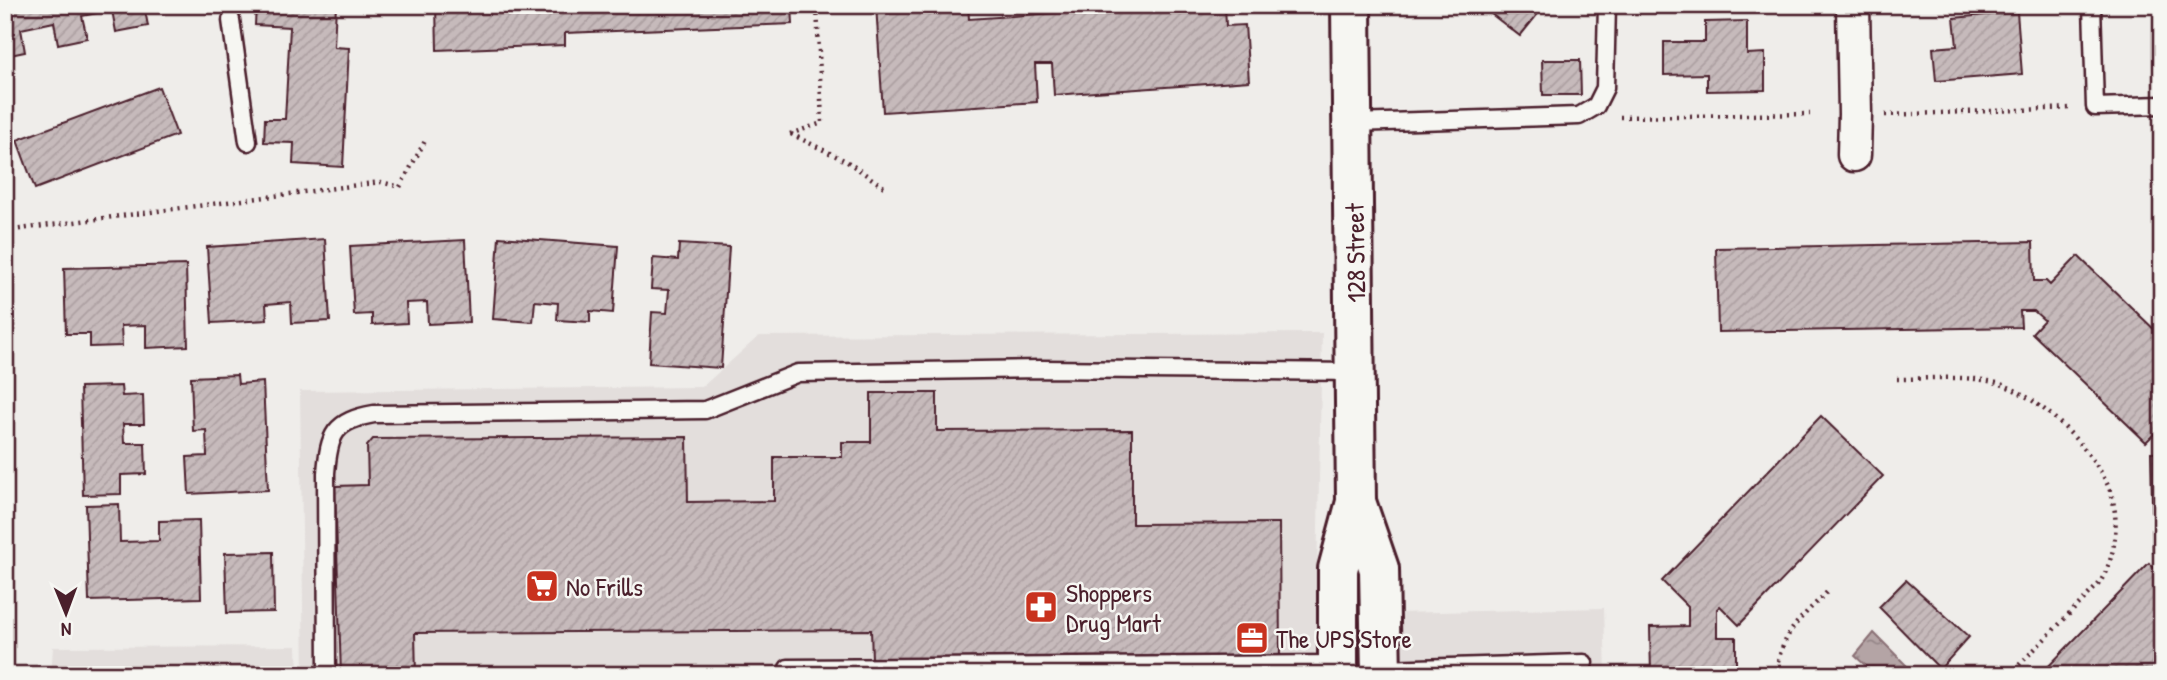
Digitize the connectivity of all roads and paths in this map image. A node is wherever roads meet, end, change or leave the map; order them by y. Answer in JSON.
{"nodes":[{"id":1,"x":817,"y":5,"type":"edge"},
{"id":2,"x":1351,"y":5,"type":"edge"},
{"id":3,"x":1607,"y":5,"type":"edge"},
{"id":4,"x":1853,"y":5,"type":"edge"},
{"id":5,"x":2092,"y":5,"type":"edge"},
{"id":6,"x":231,"y":20,"type":"dead end"},
{"id":7,"x":2162,"y":105,"type":"edge"},
{"id":8,"x":2077,"y":107,"type":"dead end"},
{"id":9,"x":1810,"y":114,"type":"dead end"},
{"id":10,"x":1885,"y":114,"type":"dead end"},
{"id":11,"x":1620,"y":117,"type":"dead end"},
{"id":12,"x":1353,"y":123,"type":"junction"},
{"id":13,"x":425,"y":141,"type":"dead end"},
{"id":14,"x":248,"y":142,"type":"dead end"},
{"id":15,"x":1854,"y":155,"type":"dead end"},
{"id":16,"x":887,"y":190,"type":"dead end"},
{"id":17,"x":5,"y":231,"type":"edge"},
{"id":18,"x":1356,"y":372,"type":"junction"},
{"id":19,"x":1897,"y":379,"type":"dead end"},
{"id":20,"x":1356,"y":502,"type":"junction"},
{"id":21,"x":1827,"y":592,"type":"dead end"},
{"id":22,"x":1584,"y":663,"type":"dead end"},
{"id":23,"x":788,"y":668,"type":"dead end"},
{"id":24,"x":1338,"y":669,"type":"edge"},
{"id":25,"x":1381,"y":672,"type":"edge"},
{"id":26,"x":327,"y":675,"type":"edge"},
{"id":27,"x":1775,"y":675,"type":"edge"},
{"id":28,"x":2009,"y":675,"type":"edge"}],
"edges":[{"from":1,"to":16,"type":"path"},
{"from":2,"to":12,"type":"main road","name":"128 Street"},
{"from":3,"to":12,"type":"lane"},
{"from":4,"to":15,"type":"street"},
{"from":5,"to":7,"type":"lane"},
{"from":6,"to":14,"type":"lane"},
{"from":8,"to":10,"type":"path"},
{"from":9,"to":11,"type":"path"},
{"from":12,"to":18,"type":"main road","name":"128 Street"},
{"from":13,"to":17,"type":"path"},
{"from":18,"to":20,"type":"main road","name":"128 Street"},
{"from":18,"to":26,"type":"lane"},
{"from":19,"to":28,"type":"path"},
{"from":20,"to":24,"type":"main road","name":"128 Street"},
{"from":20,"to":25,"type":"main road","name":"128 Street"},
{"from":21,"to":27,"type":"path"},
{"from":22,"to":25,"type":"lane"},
{"from":23,"to":24,"type":"lane"}]}
